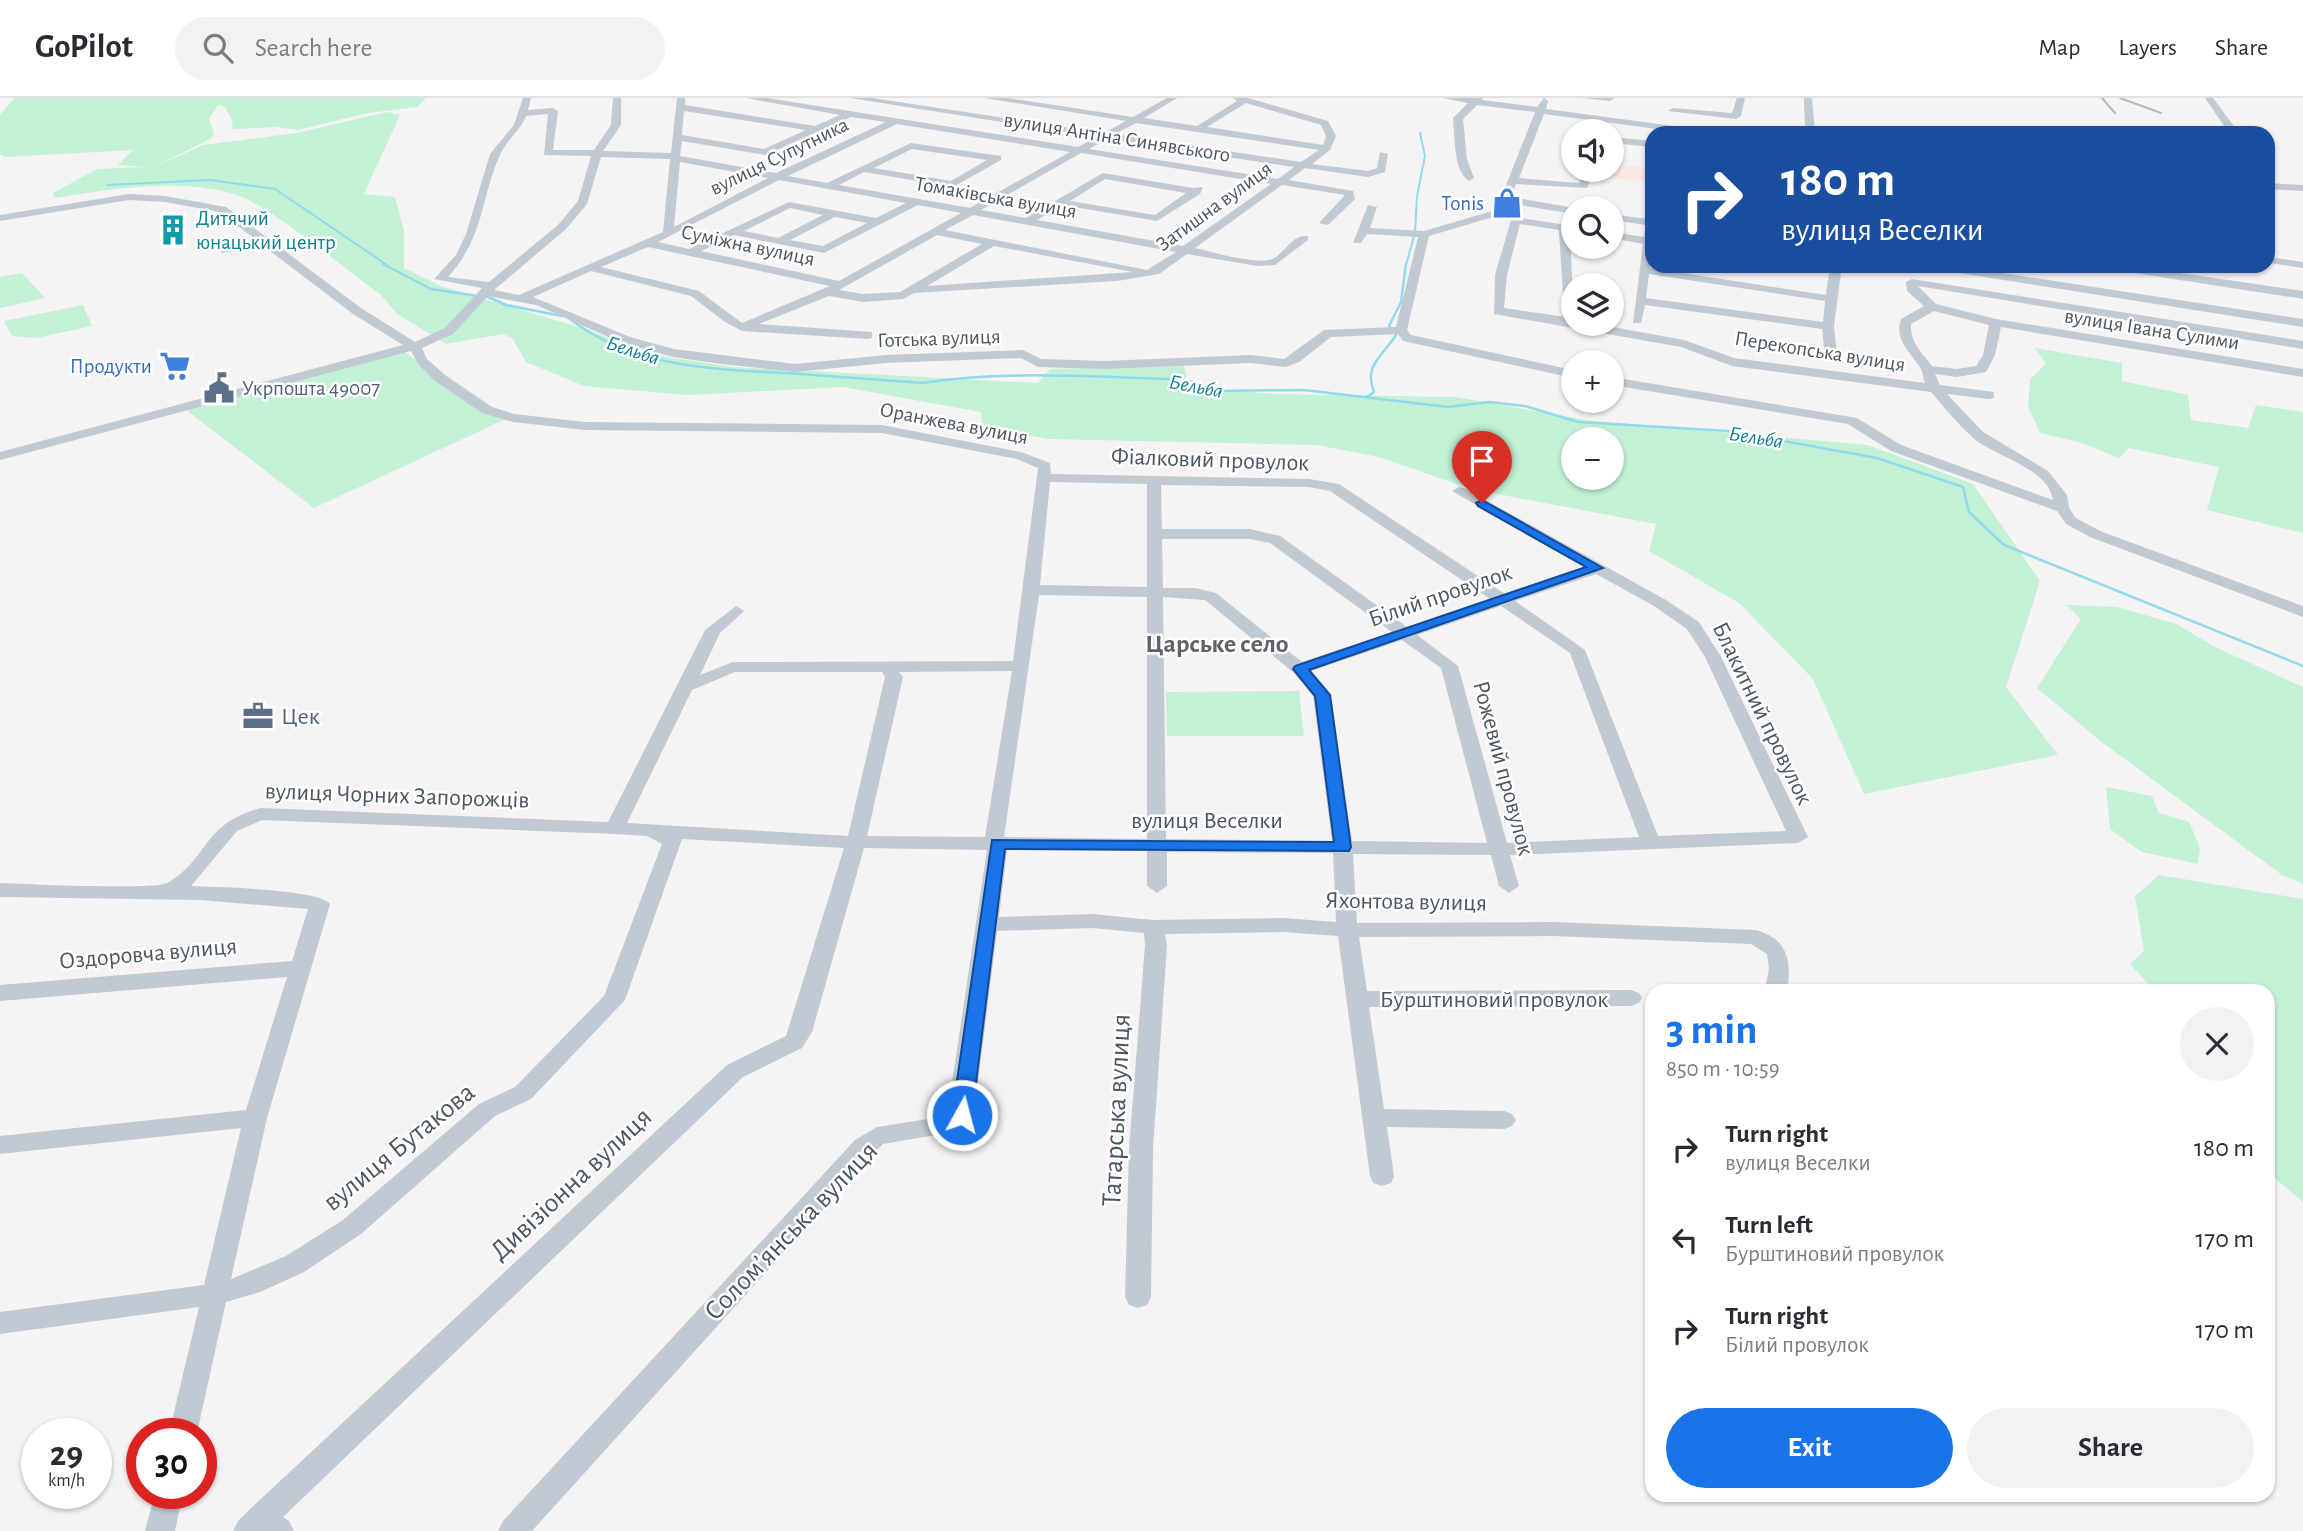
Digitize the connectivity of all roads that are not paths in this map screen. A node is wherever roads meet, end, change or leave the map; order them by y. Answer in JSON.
{"nodes":[{"id":1,"x":527,"y":98,"type":"edge"},
{"id":2,"x":617,"y":98,"type":"edge"},
{"id":3,"x":750,"y":98,"type":"edge"},
{"id":4,"x":854,"y":98,"type":"edge"},
{"id":5,"x":947,"y":98,"type":"edge"},
{"id":6,"x":989,"y":98,"type":"edge"},
{"id":7,"x":1173,"y":98,"type":"edge"},
{"id":8,"x":1447,"y":98,"type":"edge"},
{"id":9,"x":1545,"y":98,"type":"edge"},
{"id":10,"x":1586,"y":98,"type":"edge"},
{"id":11,"x":1610,"y":98,"type":"edge"},
{"id":12,"x":1675,"y":98,"type":"edge"},
{"id":13,"x":1741,"y":98,"type":"edge"},
{"id":14,"x":1808,"y":98,"type":"edge"},
{"id":15,"x":2209,"y":98,"type":"edge"},
{"id":16,"x":1241,"y":99,"type":"edge"},
{"id":17,"x":1014,"y":100,"type":"edge"},
{"id":18,"x":1478,"y":100,"type":"edge"},
{"id":19,"x":680,"y":103,"type":"edge"},
{"id":20,"x":1086,"y":104,"type":"dead end"},
{"id":21,"x":924,"y":109,"type":"junction"},
{"id":22,"x":1540,"y":110,"type":"junction"},
{"id":23,"x":1074,"y":111,"type":"junction"},
{"id":24,"x":1673,"y":111,"type":"junction"},
{"id":25,"x":523,"y":113,"type":"junction"},
{"id":26,"x":849,"y":114,"type":"junction"},
{"id":27,"x":727,"y":115,"type":"junction"},
{"id":28,"x":1134,"y":120,"type":"junction"},
{"id":29,"x":771,"y":122,"type":"junction"},
{"id":30,"x":895,"y":122,"type":"junction"},
{"id":31,"x":702,"y":125,"type":"dead end"},
{"id":32,"x":1671,"y":126,"type":"edge"},
{"id":33,"x":1810,"y":126,"type":"edge"},
{"id":34,"x":2229,"y":126,"type":"edge"},
{"id":35,"x":1645,"y":127,"type":"edge"},
{"id":36,"x":816,"y":129,"type":"junction"},
{"id":37,"x":1198,"y":129,"type":"junction"},
{"id":38,"x":690,"y":130,"type":"dead end"},
{"id":39,"x":745,"y":133,"type":"dead end"},
{"id":40,"x":676,"y":134,"type":"junction"},
{"id":41,"x":1103,"y":137,"type":"junction"},
{"id":42,"x":733,"y":138,"type":"dead end"},
{"id":43,"x":1624,"y":141,"type":"edge"},
{"id":44,"x":1028,"y":143,"type":"junction"},
{"id":45,"x":1645,"y":143,"type":"edge"},
{"id":46,"x":720,"y":144,"type":"junction"},
{"id":47,"x":1327,"y":148,"type":"junction"},
{"id":48,"x":1082,"y":150,"type":"junction"},
{"id":49,"x":953,"y":152,"type":"junction"},
{"id":50,"x":597,"y":154,"type":"junction"},
{"id":51,"x":1383,"y":154,"type":"dead end"},
{"id":52,"x":674,"y":157,"type":"junction"},
{"id":53,"x":996,"y":159,"type":"junction"},
{"id":54,"x":932,"y":164,"type":"dead end"},
{"id":55,"x":1301,"y":167,"type":"junction"},
{"id":56,"x":863,"y":169,"type":"junction"},
{"id":57,"x":921,"y":170,"type":"dead end"},
{"id":58,"x":1224,"y":173,"type":"junction"},
{"id":59,"x":910,"y":176,"type":"junction"},
{"id":60,"x":777,"y":177,"type":"junction"},
{"id":61,"x":1469,"y":178,"type":"dead end"},
{"id":62,"x":1279,"y":181,"type":"junction"},
{"id":63,"x":1514,"y":181,"type":"junction"},
{"id":64,"x":1585,"y":182,"type":"edge"},
{"id":65,"x":2275,"y":185,"type":"edge"},
{"id":66,"x":828,"y":186,"type":"junction"},
{"id":67,"x":2303,"y":188,"type":"edge"},
{"id":68,"x":1196,"y":192,"type":"junction"},
{"id":69,"x":916,"y":202,"type":"junction"},
{"id":70,"x":1060,"y":202,"type":"junction"},
{"id":71,"x":1514,"y":205,"type":"junction"},
{"id":72,"x":1372,"y":207,"type":"dead end"},
{"id":73,"x":1561,"y":210,"type":"edge"},
{"id":74,"x":971,"y":212,"type":"junction"},
{"id":75,"x":833,"y":214,"type":"junction"},
{"id":76,"x":0,"y":218,"type":"edge"},
{"id":77,"x":1624,"y":218,"type":"edge"},
{"id":78,"x":1516,"y":220,"type":"junction"},
{"id":79,"x":1645,"y":221,"type":"edge"},
{"id":80,"x":878,"y":222,"type":"junction"},
{"id":81,"x":1027,"y":222,"type":"junction"},
{"id":82,"x":1324,"y":223,"type":"dead end"},
{"id":83,"x":1561,"y":227,"type":"edge"},
{"id":84,"x":733,"y":232,"type":"junction"},
{"id":85,"x":936,"y":232,"type":"junction"},
{"id":86,"x":1364,"y":232,"type":"junction"},
{"id":87,"x":668,"y":234,"type":"junction"},
{"id":88,"x":1424,"y":234,"type":"junction"},
{"id":89,"x":1624,"y":237,"type":"edge"},
{"id":90,"x":1304,"y":238,"type":"dead end"},
{"id":91,"x":1645,"y":240,"type":"edge"},
{"id":92,"x":780,"y":241,"type":"junction"},
{"id":93,"x":993,"y":242,"type":"junction"},
{"id":94,"x":1357,"y":242,"type":"dead end"},
{"id":95,"x":647,"y":243,"type":"junction"},
{"id":96,"x":268,"y":244,"type":"junction"},
{"id":97,"x":1186,"y":250,"type":"junction"},
{"id":98,"x":225,"y":251,"type":"dead end"},
{"id":99,"x":689,"y":253,"type":"junction"},
{"id":100,"x":2275,"y":261,"type":"edge"},
{"id":101,"x":1645,"y":265,"type":"edge"},
{"id":102,"x":2303,"y":265,"type":"edge"},
{"id":103,"x":592,"y":268,"type":"junction"},
{"id":104,"x":1644,"y":270,"type":"joint"},
{"id":105,"x":1155,"y":272,"type":"junction"},
{"id":106,"x":1663,"y":273,"type":"edge"},
{"id":107,"x":1835,"y":273,"type":"edge"},
{"id":108,"x":1918,"y":273,"type":"edge"},
{"id":109,"x":2022,"y":273,"type":"edge"},
{"id":110,"x":2156,"y":273,"type":"edge"},
{"id":111,"x":1912,"y":282,"type":"junction"},
{"id":112,"x":840,"y":285,"type":"junction"},
{"id":113,"x":828,"y":292,"type":"junction"},
{"id":114,"x":911,"y":292,"type":"junction"},
{"id":115,"x":486,"y":293,"type":"junction"},
{"id":116,"x":2303,"y":295,"type":"edge"},
{"id":117,"x":520,"y":298,"type":"junction"},
{"id":118,"x":1832,"y":299,"type":"junction"},
{"id":119,"x":1640,"y":301,"type":"junction"},
{"id":120,"x":1932,"y":307,"type":"junction"},
{"id":121,"x":1637,"y":320,"type":"dead end"},
{"id":122,"x":1561,"y":321,"type":"edge"},
{"id":123,"x":1996,"y":323,"type":"junction"},
{"id":124,"x":2303,"y":323,"type":"edge"},
{"id":125,"x":1828,"y":326,"type":"junction"},
{"id":126,"x":742,"y":327,"type":"junction"},
{"id":127,"x":1396,"y":332,"type":"junction"},
{"id":128,"x":1624,"y":332,"type":"edge"},
{"id":129,"x":869,"y":335,"type":"dead end"},
{"id":130,"x":2303,"y":345,"type":"edge"},
{"id":131,"x":415,"y":347,"type":"junction"},
{"id":132,"x":1831,"y":355,"type":"dead end"},
{"id":133,"x":1930,"y":370,"type":"junction"},
{"id":134,"x":1561,"y":371,"type":"edge"},
{"id":135,"x":2303,"y":373,"type":"edge"},
{"id":136,"x":1624,"y":383,"type":"edge"},
{"id":137,"x":1933,"y":387,"type":"junction"},
{"id":138,"x":1989,"y":395,"type":"dead end"},
{"id":139,"x":1837,"y":403,"type":"dead end"},
{"id":140,"x":1852,"y":421,"type":"junction"},
{"id":141,"x":0,"y":456,"type":"edge"},
{"id":142,"x":1045,"y":478,"type":"junction"},
{"id":143,"x":1154,"y":479,"type":"junction"},
{"id":144,"x":1460,"y":491,"type":"dead end"},
{"id":145,"x":2062,"y":508,"type":"junction"},
{"id":146,"x":1153,"y":534,"type":"junction"},
{"id":147,"x":1597,"y":568,"type":"junction"},
{"id":148,"x":1032,"y":590,"type":"junction"},
{"id":149,"x":1156,"y":593,"type":"junction"},
{"id":150,"x":1505,"y":599,"type":"junction"},
{"id":151,"x":736,"y":611,"type":"dead end"},
{"id":152,"x":2303,"y":612,"type":"edge"},
{"id":153,"x":1408,"y":633,"type":"junction"},
{"id":154,"x":1021,"y":666,"type":"junction"},
{"id":155,"x":887,"y":667,"type":"junction"},
{"id":156,"x":1300,"y":669,"type":"junction"},
{"id":157,"x":682,"y":688,"type":"junction"},
{"id":158,"x":615,"y":828,"type":"junction"},
{"id":159,"x":648,"y":831,"type":"junction"},
{"id":160,"x":1798,"y":837,"type":"joint"},
{"id":161,"x":856,"y":842,"type":"junction"},
{"id":162,"x":994,"y":843,"type":"junction"},
{"id":163,"x":1651,"y":844,"type":"junction"},
{"id":164,"x":1159,"y":846,"type":"junction"},
{"id":165,"x":1343,"y":847,"type":"junction"},
{"id":166,"x":1501,"y":849,"type":"junction"},
{"id":167,"x":1157,"y":886,"type":"dead end"},
{"id":168,"x":1509,"y":886,"type":"dead end"},
{"id":169,"x":0,"y":890,"type":"edge"},
{"id":170,"x":167,"y":891,"type":"junction"},
{"id":171,"x":989,"y":924,"type":"junction"},
{"id":172,"x":1153,"y":927,"type":"junction"},
{"id":173,"x":1347,"y":928,"type":"junction"},
{"id":174,"x":302,"y":968,"type":"junction"},
{"id":175,"x":1777,"y":984,"type":"edge"},
{"id":176,"x":0,"y":993,"type":"edge"},
{"id":177,"x":1631,"y":998,"type":"dead end"},
{"id":178,"x":1357,"y":999,"type":"junction"},
{"id":179,"x":256,"y":1118,"type":"junction"},
{"id":180,"x":1372,"y":1118,"type":"junction"},
{"id":181,"x":1504,"y":1121,"type":"dead end"},
{"id":182,"x":0,"y":1146,"type":"edge"},
{"id":183,"x":1382,"y":1176,"type":"dead end"},
{"id":184,"x":216,"y":1294,"type":"junction"},
{"id":185,"x":1138,"y":1297,"type":"dead end"},
{"id":186,"x":0,"y":1323,"type":"edge"},
{"id":187,"x":187,"y":1418,"type":"edge"},
{"id":188,"x":165,"y":1509,"type":"edge"},
{"id":189,"x":263,"y":1527,"type":"edge"},
{"id":190,"x":160,"y":1531,"type":"edge"},
{"id":191,"x":513,"y":1531,"type":"edge"}],
"edges":[{"from":1,"to":25,"type":"street"},
{"from":2,"to":50,"type":"street"},
{"from":3,"to":26,"type":"street","name":"вулиця Антіна Синявського"},
{"from":4,"to":21,"type":"street","name":"вулиця Антіна Синявського"},
{"from":5,"to":21,"type":"street","name":"вулиця Супутника"},
{"from":6,"to":17,"type":"street"},
{"from":7,"to":28,"type":"street"},
{"from":8,"to":18,"type":"street"},
{"from":9,"to":22,"type":"street"},
{"from":10,"to":11,"type":"street"},
{"from":12,"to":24,"type":"street"},
{"from":13,"to":24,"type":"street"},
{"from":14,"to":33,"type":"street"},
{"from":15,"to":34,"type":"street"},
{"from":16,"to":37,"type":"street"},
{"from":16,"to":47,"type":"street"},
{"from":17,"to":23,"type":"street"},
{"from":18,"to":22,"type":"street"},
{"from":18,"to":61,"type":"street"},
{"from":19,"to":27,"type":"street"},
{"from":19,"to":40,"type":"street"},
{"from":20,"to":23,"type":"street"},
{"from":21,"to":30,"type":"street","name":"вулиця Супутника"},
{"from":21,"to":41,"type":"street","name":"вулиця Антіна Синявського"},
{"from":22,"to":35,"type":"street"},
{"from":22,"to":63,"type":"street"},
{"from":23,"to":28,"type":"street"},
{"from":24,"to":32,"type":"street"},
{"from":25,"to":50,"type":"street","name":"Томаківська вулиця"},
{"from":25,"to":115,"type":"street","name":"Готська вулиця"},
{"from":26,"to":30,"type":"street","name":"вулиця Антіна Синявського"},
{"from":26,"to":36,"type":"street"},
{"from":27,"to":29,"type":"street"},
{"from":27,"to":31,"type":"street"},
{"from":28,"to":37,"type":"street"},
{"from":28,"to":41,"type":"street"},
{"from":29,"to":36,"type":"street"},
{"from":29,"to":39,"type":"street"},
{"from":30,"to":44,"type":"street","name":"вулиця Антіна Синявського"},
{"from":30,"to":60,"type":"street","name":"вулиця Супутника"},
{"from":36,"to":46,"type":"street"},
{"from":37,"to":47,"type":"street"},
{"from":38,"to":40,"type":"street"},
{"from":40,"to":46,"type":"street"},
{"from":40,"to":52,"type":"street"},
{"from":41,"to":48,"type":"street"},
{"from":41,"to":55,"type":"street","name":"вулиця Антіна Синявського"},
{"from":42,"to":46,"type":"street"},
{"from":43,"to":45,"type":"street"},
{"from":44,"to":48,"type":"street","name":"вулиця Антіна Синявського"},
{"from":44,"to":53,"type":"street"},
{"from":47,"to":55,"type":"street","name":"Затишна вулиця"},
{"from":48,"to":58,"type":"street","name":"вулиця Антіна Синявського"},
{"from":48,"to":74,"type":"street"},
{"from":49,"to":53,"type":"street"},
{"from":49,"to":54,"type":"street"},
{"from":49,"to":56,"type":"street"},
{"from":50,"to":52,"type":"street","name":"Томаківська вулиця"},
{"from":50,"to":115,"type":"street"},
{"from":51,"to":55,"type":"street","name":"вулиця Антіна Синявського"},
{"from":52,"to":60,"type":"street","name":"Томаківська вулиця"},
{"from":52,"to":87,"type":"street"},
{"from":53,"to":59,"type":"street"},
{"from":55,"to":62,"type":"street","name":"Затишна вулиця"},
{"from":56,"to":59,"type":"street"},
{"from":56,"to":66,"type":"street"},
{"from":57,"to":59,"type":"street"},
{"from":58,"to":62,"type":"street","name":"вулиця Антіна Синявського"},
{"from":58,"to":68,"type":"street"},
{"from":60,"to":66,"type":"street","name":"Томаківська вулиця"},
{"from":60,"to":87,"type":"street","name":"вулиця Супутника"},
{"from":62,"to":82,"type":"street","name":"вулиця Антіна Синявського"},
{"from":62,"to":97,"type":"street","name":"Затишна вулиця"},
{"from":63,"to":64,"type":"street"},
{"from":63,"to":71,"type":"street"},
{"from":65,"to":67,"type":"street"},
{"from":66,"to":69,"type":"street","name":"Томаківська вулиця"},
{"from":68,"to":70,"type":"street"},
{"from":68,"to":70,"type":"street"},
{"from":69,"to":74,"type":"street","name":"Томаківська вулиця"},
{"from":69,"to":80,"type":"street"},
{"from":70,"to":81,"type":"street"},
{"from":71,"to":73,"type":"street"},
{"from":71,"to":78,"type":"street"},
{"from":71,"to":88,"type":"street"},
{"from":72,"to":86,"type":"street"},
{"from":74,"to":81,"type":"street","name":"Томаківська вулиця"},
{"from":74,"to":85,"type":"street"},
{"from":75,"to":80,"type":"street"},
{"from":75,"to":84,"type":"street"},
{"from":75,"to":92,"type":"street"},
{"from":76,"to":96,"type":"street"},
{"from":77,"to":79,"type":"street"},
{"from":78,"to":83,"type":"street"},
{"from":78,"to":122,"type":"street","name":"Перекопська вулиця"},
{"from":80,"to":92,"type":"street"},
{"from":81,"to":97,"type":"street","name":"Томаківська вулиця"},
{"from":84,"to":92,"type":"street"},
{"from":84,"to":99,"type":"street"},
{"from":85,"to":93,"type":"street"},
{"from":85,"to":112,"type":"street"},
{"from":86,"to":88,"type":"street"},
{"from":86,"to":94,"type":"street"},
{"from":87,"to":95,"type":"street"},
{"from":88,"to":127,"type":"street"},
{"from":89,"to":91,"type":"street"},
{"from":90,"to":97,"type":"street","name":"Томаківська вулиця"},
{"from":93,"to":105,"type":"street"},
{"from":93,"to":114,"type":"street"},
{"from":95,"to":99,"type":"street","name":"Суміжна вулиця"},
{"from":95,"to":103,"type":"street"},
{"from":96,"to":98,"type":"street"},
{"from":96,"to":131,"type":"street"},
{"from":97,"to":105,"type":"street","name":"Затишна вулиця"},
{"from":99,"to":112,"type":"street","name":"Суміжна вулиця"},
{"from":100,"to":102,"type":"street"},
{"from":101,"to":104,"type":"street"},
{"from":103,"to":117,"type":"street"},
{"from":103,"to":126,"type":"street"},
{"from":104,"to":119,"type":"street"},
{"from":105,"to":114,"type":"street","name":"Затишна вулиця"},
{"from":106,"to":118,"type":"street"},
{"from":107,"to":118,"type":"street"},
{"from":108,"to":111,"type":"street"},
{"from":109,"to":124,"type":"street"},
{"from":110,"to":116,"type":"street"},
{"from":111,"to":120,"type":"street"},
{"from":111,"to":130,"type":"street"},
{"from":112,"to":113,"type":"street"},
{"from":113,"to":114,"type":"street","name":"Затишна вулиця"},
{"from":113,"to":126,"type":"street"},
{"from":115,"to":117,"type":"street","name":"Готська вулиця"},
{"from":115,"to":131,"type":"street"},
{"from":117,"to":127,"type":"street","name":"Готська вулиця"},
{"from":118,"to":125,"type":"street"},
{"from":119,"to":121,"type":"street"},
{"from":119,"to":125,"type":"street"},
{"from":120,"to":123,"type":"street","name":"вулиця Івана Сулими"},
{"from":120,"to":133,"type":"street"},
{"from":123,"to":133,"type":"street"},
{"from":123,"to":135,"type":"street","name":"вулиця Івана Сулими"},
{"from":125,"to":132,"type":"street"},
{"from":126,"to":129,"type":"street","name":"Готська вулиця"},
{"from":127,"to":134,"type":"street"},
{"from":128,"to":137,"type":"street","name":"Перекопська вулиця"},
{"from":131,"to":141,"type":"street"},
{"from":131,"to":142,"type":"street","name":"Оранжева вулиця"},
{"from":133,"to":137,"type":"street"},
{"from":136,"to":140,"type":"street"},
{"from":137,"to":138,"type":"street","name":"Перекопська вулиця"},
{"from":137,"to":145,"type":"street"},
{"from":139,"to":140,"type":"street"},
{"from":140,"to":145,"type":"street"},
{"from":142,"to":143,"type":"street","name":"Фіалковий провулок"},
{"from":142,"to":148,"type":"street","name":"Оранжева вулиця"},
{"from":143,"to":146,"type":"street"},
{"from":143,"to":150,"type":"street","name":"Фіалковий провулок"},
{"from":144,"to":147,"type":"street","name":"Блакитний провулок"},
{"from":145,"to":152,"type":"street"},
{"from":146,"to":149,"type":"street"},
{"from":146,"to":153,"type":"street","name":"Рожевий провулок"},
{"from":147,"to":150,"type":"street","name":"Білий провулок"},
{"from":147,"to":160,"type":"street","name":"Блакитний провулок"},
{"from":148,"to":149,"type":"street","name":"Бурштиновий провулок"},
{"from":148,"to":154,"type":"street","name":"Оранжева вулиця"},
{"from":149,"to":156,"type":"street","name":"Бурштиновий провулок"},
{"from":149,"to":164,"type":"street"},
{"from":150,"to":153,"type":"street","name":"Білий провулок"},
{"from":150,"to":163,"type":"street","name":"Фіалковий провулок"},
{"from":151,"to":157,"type":"street"},
{"from":153,"to":156,"type":"street","name":"Білий провулок"},
{"from":153,"to":166,"type":"street","name":"Рожевий провулок"},
{"from":154,"to":155,"type":"street"},
{"from":154,"to":162,"type":"street","name":"Оранжева вулиця"},
{"from":155,"to":157,"type":"street"},
{"from":155,"to":161,"type":"street","name":"Дивізіонна вулиця"},
{"from":156,"to":165,"type":"street","name":"Бурштиновий провулок"},
{"from":157,"to":158,"type":"street"},
{"from":158,"to":159,"type":"street","name":"вулиця Веселки"},
{"from":158,"to":170,"type":"street","name":"вулиця Чорних Запорожців"},
{"from":159,"to":161,"type":"street","name":"вулиця Веселки"},
{"from":159,"to":184,"type":"street","name":"вулиця Бутакова"},
{"from":160,"to":163,"type":"street","name":"вулиця Веселки"},
{"from":161,"to":162,"type":"street","name":"вулиця Веселки"},
{"from":161,"to":189,"type":"street","name":"Дивізіонна вулиця"},
{"from":162,"to":164,"type":"street","name":"вулиця Веселки"},
{"from":162,"to":171,"type":"street","name":"Соломʼянська вулиця"},
{"from":163,"to":166,"type":"street","name":"вулиця Веселки"},
{"from":164,"to":165,"type":"street","name":"вулиця Веселки"},
{"from":164,"to":167,"type":"street"},
{"from":165,"to":166,"type":"street","name":"вулиця Веселки"},
{"from":165,"to":173,"type":"street","name":"Бурштиновий провулок"},
{"from":166,"to":168,"type":"street","name":"Рожевий провулок"},
{"from":169,"to":170,"type":"street","name":"вулиця Чорних Запорожців"},
{"from":170,"to":174,"type":"street","name":"вулиця Чорних Запорожців"},
{"from":171,"to":172,"type":"street","name":"Яхонтова вулиця"},
{"from":171,"to":191,"type":"street","name":"Соломʼянська вулиця"},
{"from":172,"to":173,"type":"street","name":"Яхонтова вулиця"},
{"from":172,"to":185,"type":"street","name":"Татарська вулиця"},
{"from":173,"to":175,"type":"street","name":"Яхонтова вулиця"},
{"from":173,"to":178,"type":"street","name":"Бурштиновий провулок"},
{"from":174,"to":176,"type":"street","name":"Оздоровча вулиця"},
{"from":174,"to":179,"type":"street"},
{"from":177,"to":178,"type":"street","name":"Бурштиновий провулок"},
{"from":178,"to":180,"type":"street","name":"Бурштиновий провулок"},
{"from":179,"to":182,"type":"street"},
{"from":179,"to":184,"type":"street"},
{"from":180,"to":181,"type":"street"},
{"from":180,"to":183,"type":"street","name":"Бурштиновий провулок"},
{"from":184,"to":186,"type":"street","name":"вулиця Бутакова"},
{"from":184,"to":187,"type":"street"},
{"from":188,"to":190,"type":"street"}]}
